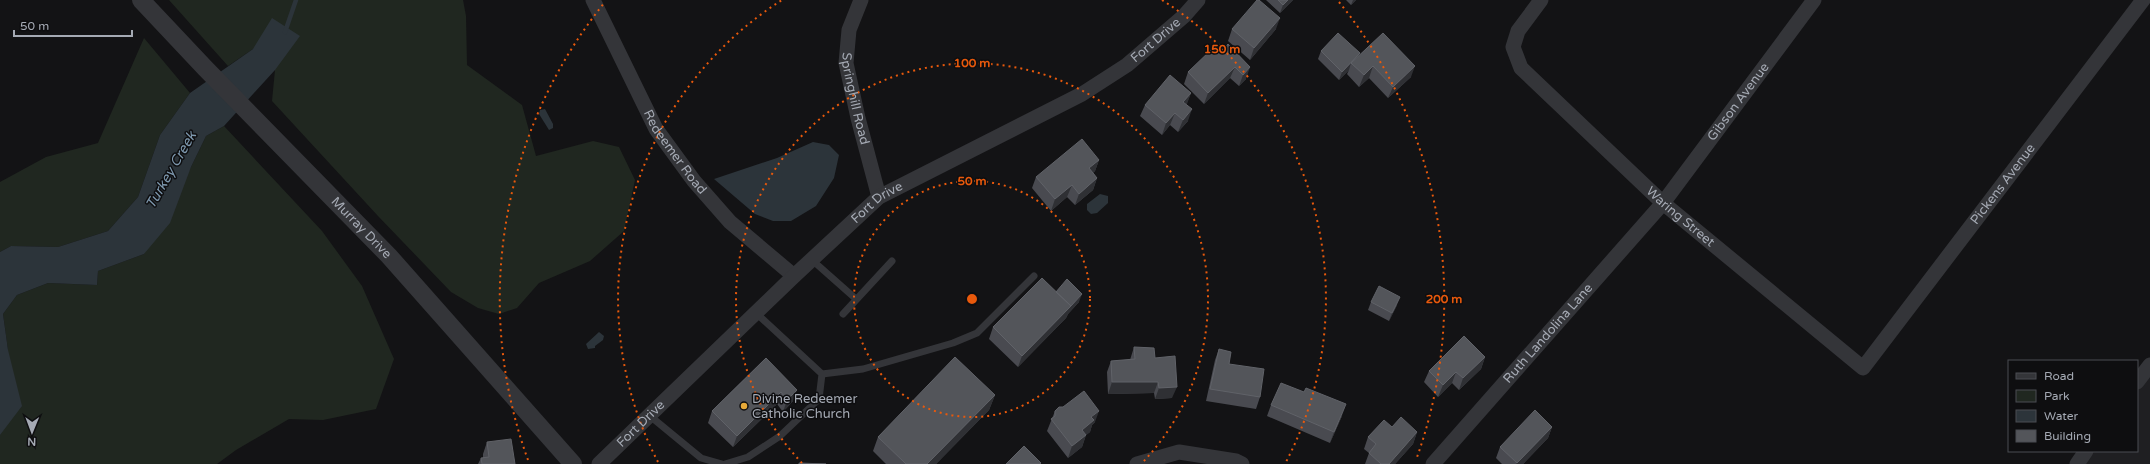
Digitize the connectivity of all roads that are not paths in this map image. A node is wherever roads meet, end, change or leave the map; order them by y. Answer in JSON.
{"nodes":[{"id":1,"x":141,"y":0,"type":"edge"},
{"id":2,"x":593,"y":0,"type":"edge"},
{"id":3,"x":861,"y":0,"type":"edge"},
{"id":4,"x":1198,"y":0,"type":"edge"},
{"id":5,"x":1541,"y":0,"type":"edge"},
{"id":6,"x":1814,"y":0,"type":"edge"},
{"id":7,"x":2143,"y":0,"type":"edge"},
{"id":8,"x":879,"y":197,"type":"junction"},
{"id":9,"x":1663,"y":203,"type":"junction"},
{"id":10,"x":812,"y":260,"type":"junction"},
{"id":11,"x":892,"y":262,"type":"dead end"},
{"id":12,"x":794,"y":276,"type":"junction"},
{"id":13,"x":1034,"y":276,"type":"dead end"},
{"id":14,"x":856,"y":299,"type":"junction"},
{"id":15,"x":756,"y":313,"type":"junction"},
{"id":16,"x":843,"y":314,"type":"dead end"},
{"id":17,"x":2150,"y":364,"type":"edge"},
{"id":18,"x":1863,"y":368,"type":"joint"},
{"id":19,"x":822,"y":374,"type":"junction"},
{"id":20,"x":2138,"y":381,"type":"edge"},
{"id":21,"x":650,"y":416,"type":"junction"},
{"id":22,"x":2085,"y":452,"type":"edge"},
{"id":23,"x":573,"y":464,"type":"edge"},
{"id":24,"x":599,"y":464,"type":"edge"},
{"id":25,"x":722,"y":464,"type":"edge"},
{"id":26,"x":726,"y":464,"type":"edge"},
{"id":27,"x":1137,"y":464,"type":"edge"},
{"id":28,"x":1242,"y":464,"type":"edge"},
{"id":29,"x":1433,"y":464,"type":"edge"},
{"id":30,"x":2077,"y":464,"type":"edge"}],
"edges":[{"from":1,"to":23,"type":"street","name":"Murray Drive"},
{"from":2,"to":12,"type":"street","name":"Redeemer Road"},
{"from":3,"to":8,"type":"street","name":"Springhill Road"},
{"from":4,"to":8,"type":"street","name":"Fort Drive"},
{"from":5,"to":9,"type":"street","name":"Waring Street"},
{"from":6,"to":9,"type":"street","name":"Gibson Avenue"},
{"from":7,"to":18,"type":"street","name":"Pickens Avenue"},
{"from":8,"to":10,"type":"street","name":"Fort Drive"},
{"from":9,"to":18,"type":"street","name":"Waring Street"},
{"from":9,"to":29,"type":"street","name":"Ruth Landolina Lane"},
{"from":10,"to":12,"type":"street","name":"Fort Drive"},
{"from":10,"to":14,"type":"lane"},
{"from":11,"to":14,"type":"lane"},
{"from":12,"to":15,"type":"street","name":"Fort Drive"},
{"from":13,"to":19,"type":"lane"},
{"from":14,"to":16,"type":"lane"},
{"from":15,"to":19,"type":"lane"},
{"from":15,"to":21,"type":"street","name":"Fort Drive"},
{"from":17,"to":20,"type":"street"},
{"from":19,"to":26,"type":"lane"},
{"from":21,"to":24,"type":"street","name":"Fort Drive"},
{"from":21,"to":25,"type":"lane"},
{"from":22,"to":30,"type":"street"},
{"from":27,"to":28,"type":"street"}]}
